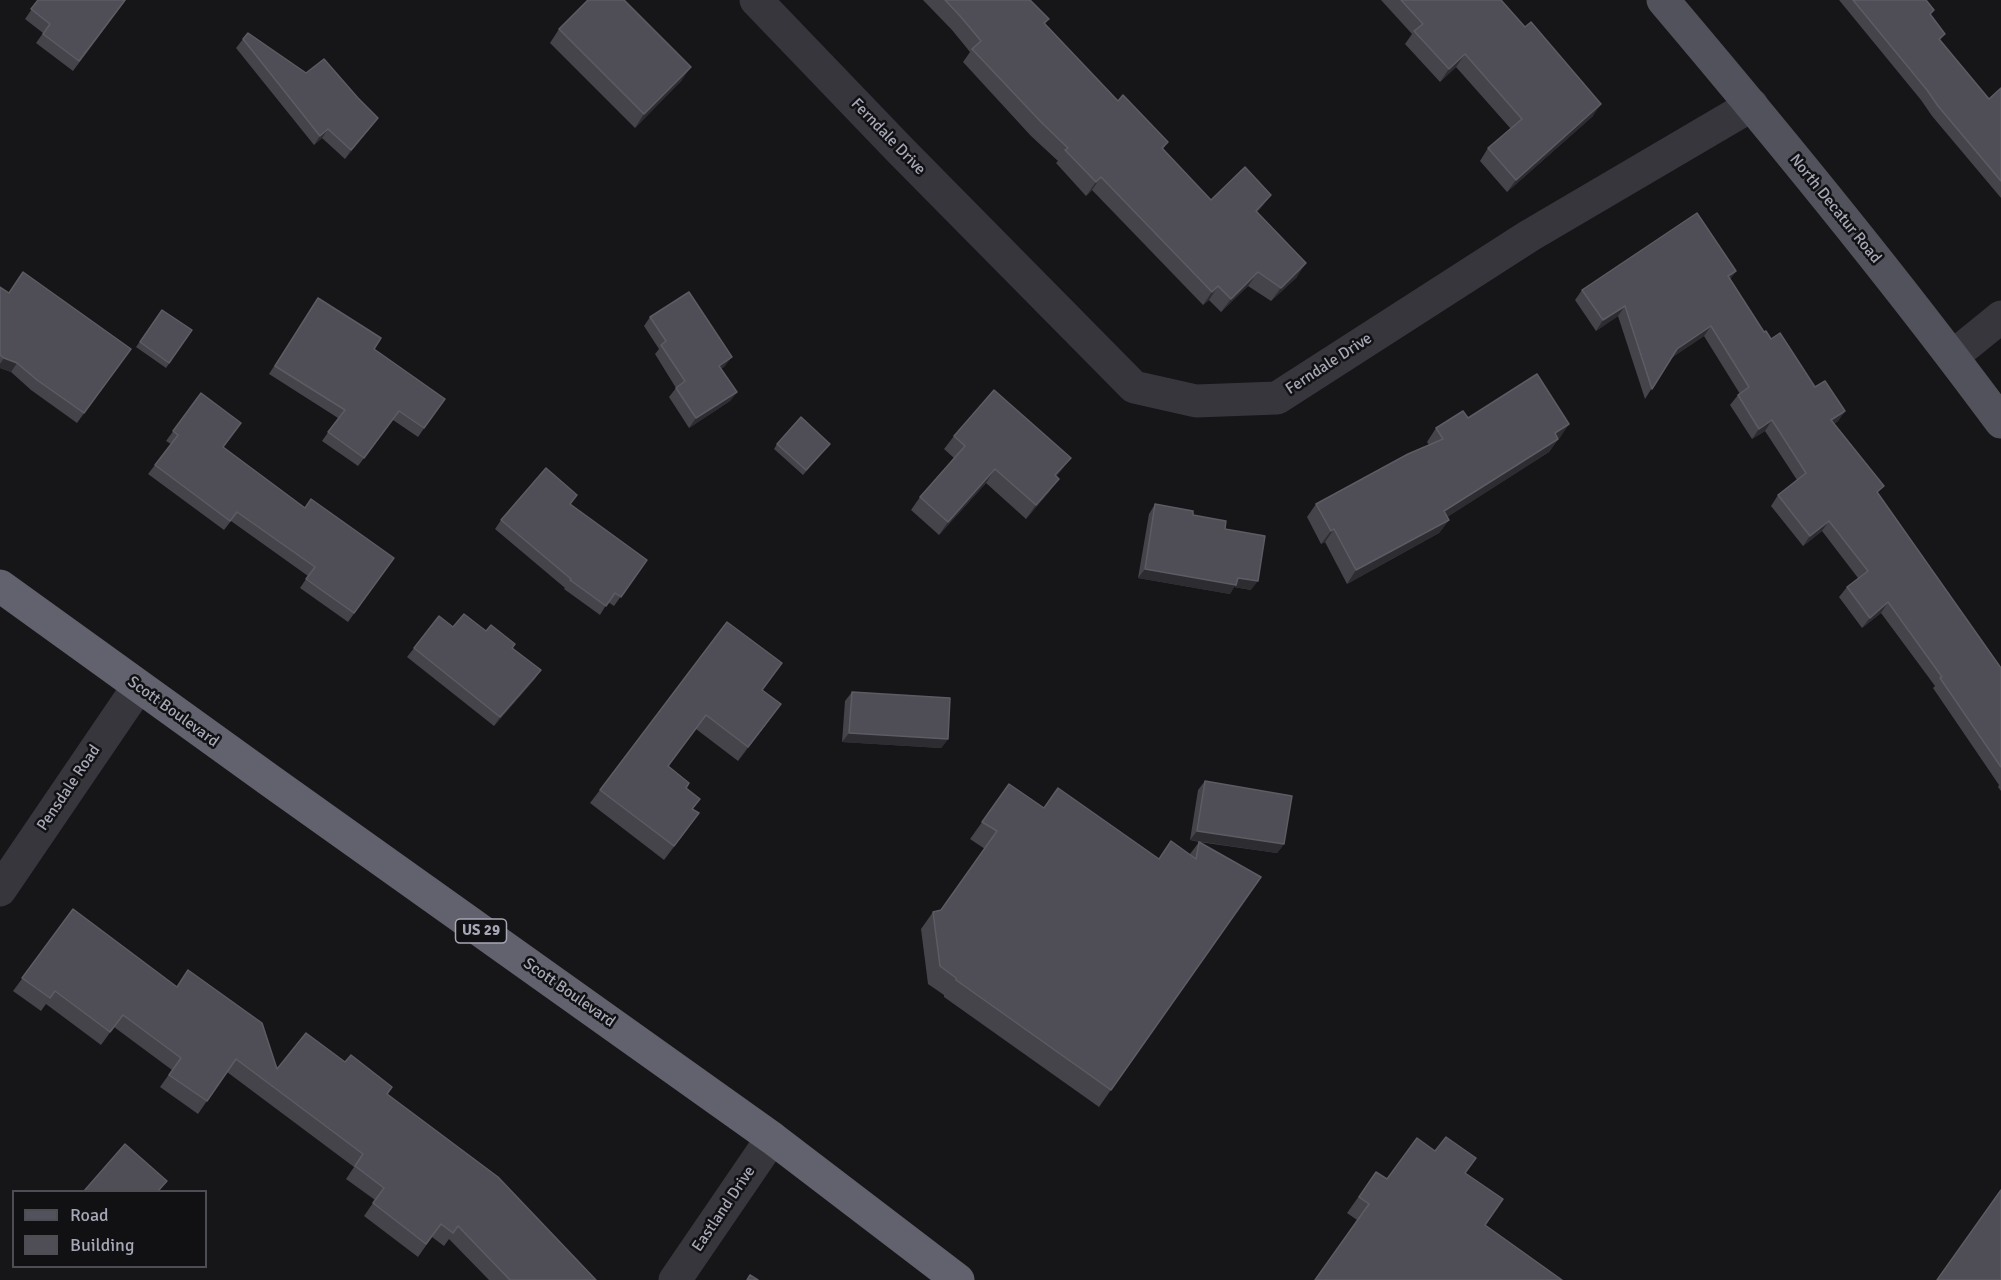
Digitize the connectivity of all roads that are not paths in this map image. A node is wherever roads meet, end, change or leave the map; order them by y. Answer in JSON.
{"nodes":[{"id":1,"x":756,"y":0,"type":"edge"},
{"id":2,"x":1663,"y":0,"type":"edge"},
{"id":3,"x":1752,"y":105,"type":"junction"},
{"id":4,"x":2001,"y":317,"type":"edge"},
{"id":5,"x":1953,"y":356,"type":"junction"},
{"id":6,"x":2001,"y":422,"type":"edge"},
{"id":7,"x":0,"y":586,"type":"edge"},
{"id":8,"x":138,"y":687,"type":"junction"},
{"id":9,"x":0,"y":890,"type":"edge"},
{"id":10,"x":772,"y":1138,"type":"junction"},
{"id":11,"x":675,"y":1280,"type":"edge"},
{"id":12,"x":958,"y":1280,"type":"edge"}],
"edges":[{"from":1,"to":3,"type":"street","name":"Ferndale Drive"},
{"from":2,"to":3,"type":"main road","name":"North Decatur Road"},
{"from":3,"to":5,"type":"main road","name":"North Decatur Road"},
{"from":4,"to":5,"type":"street"},
{"from":5,"to":6,"type":"main road","name":"North Decatur Road"},
{"from":7,"to":8,"type":"highway","name":"Scott Boulevard","number":"US 29"},
{"from":8,"to":9,"type":"street","name":"Pensdale Road"},
{"from":8,"to":10,"type":"highway","name":"Scott Boulevard","number":"US 29"},
{"from":10,"to":11,"type":"street","name":"Eastland Drive"},
{"from":10,"to":12,"type":"highway","name":"Scott Boulevard","number":"US 29"}]}
